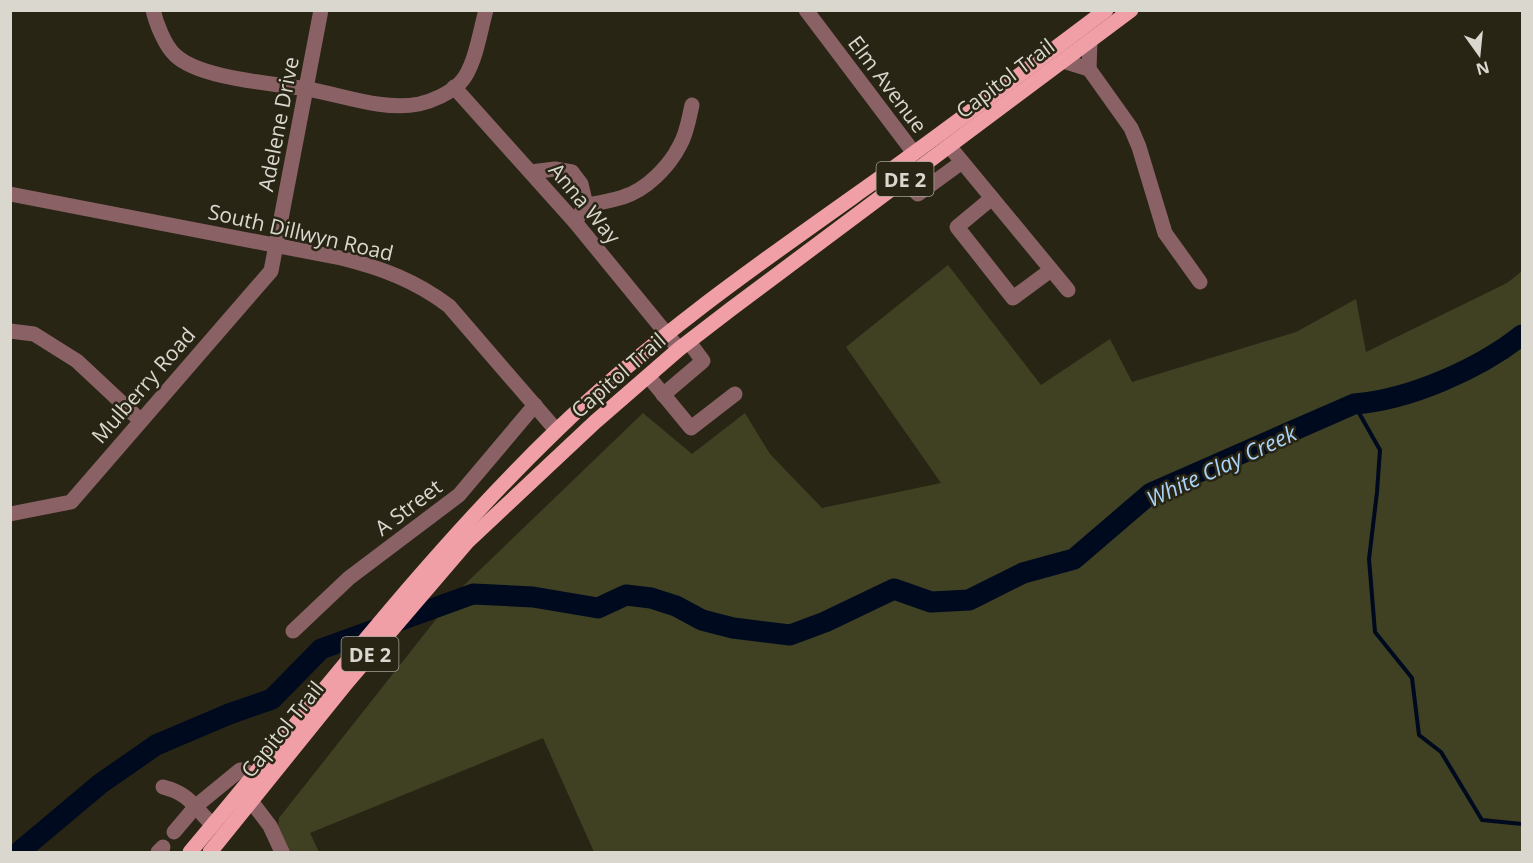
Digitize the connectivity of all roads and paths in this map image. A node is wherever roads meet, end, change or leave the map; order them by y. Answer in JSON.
{"nodes":[{"id":1,"x":153,"y":10,"type":"edge"},
{"id":2,"x":321,"y":10,"type":"edge"},
{"id":3,"x":486,"y":10,"type":"edge"},
{"id":4,"x":806,"y":10,"type":"edge"},
{"id":5,"x":1106,"y":10,"type":"edge"},
{"id":6,"x":1131,"y":10,"type":"edge"},
{"id":7,"x":1090,"y":41,"type":"junction"},
{"id":8,"x":1063,"y":61,"type":"junction"},
{"id":9,"x":1089,"y":69,"type":"junction"},
{"id":10,"x":454,"y":87,"type":"junction"},
{"id":11,"x":306,"y":89,"type":"junction"},
{"id":12,"x":692,"y":105,"type":"dead end"},
{"id":13,"x":949,"y":146,"type":"junction"},
{"id":14,"x":914,"y":153,"type":"junction"},
{"id":15,"x":962,"y":162,"type":"junction"},
{"id":16,"x":531,"y":172,"type":"junction"},
{"id":17,"x":903,"y":180,"type":"junction"},
{"id":18,"x":10,"y":194,"type":"edge"},
{"id":19,"x":992,"y":198,"type":"junction"},
{"id":20,"x":586,"y":205,"type":"junction"},
{"id":21,"x":574,"y":222,"type":"junction"},
{"id":22,"x":277,"y":246,"type":"junction"},
{"id":23,"x":1052,"y":270,"type":"junction"},
{"id":24,"x":1200,"y":282,"type":"dead end"},
{"id":25,"x":1068,"y":290,"type":"dead end"},
{"id":26,"x":10,"y":331,"type":"edge"},
{"id":27,"x":666,"y":333,"type":"junction"},
{"id":28,"x":684,"y":346,"type":"junction"},
{"id":29,"x":648,"y":376,"type":"junction"},
{"id":30,"x":663,"y":394,"type":"junction"},
{"id":31,"x":735,"y":394,"type":"dead end"},
{"id":32,"x":534,"y":405,"type":"junction"},
{"id":33,"x":140,"y":420,"type":"junction"},
{"id":34,"x":556,"y":430,"type":"junction"},
{"id":35,"x":10,"y":514,"type":"edge"},
{"id":36,"x":462,"y":538,"type":"junction"},
{"id":37,"x":293,"y":631,"type":"dead end"},
{"id":38,"x":272,"y":765,"type":"junction"},
{"id":39,"x":255,"y":776,"type":"junction"},
{"id":40,"x":163,"y":787,"type":"dead end"},
{"id":41,"x":251,"y":801,"type":"junction"},
{"id":42,"x":196,"y":806,"type":"junction"},
{"id":43,"x":213,"y":825,"type":"junction"},
{"id":44,"x":174,"y":832,"type":"dead end"},
{"id":45,"x":190,"y":852,"type":"edge"},
{"id":46,"x":210,"y":852,"type":"edge"},
{"id":47,"x":282,"y":852,"type":"edge"}],
"edges":[{"from":1,"to":11,"type":"street"},
{"from":2,"to":11,"type":"street","name":"Adelene Drive"},
{"from":3,"to":10,"type":"street"},
{"from":4,"to":14,"type":"street","name":"Elm Avenue"},
{"from":5,"to":14,"type":"main road","name":"Capitol Trail","number":"DE 2"},
{"from":6,"to":7,"type":"main road","name":"Capitol Trail","number":"DE 2"},
{"from":7,"to":8,"type":"main road","name":"Capitol Trail","number":"DE 2"},
{"from":7,"to":9,"type":"street"},
{"from":8,"to":9,"type":"street"},
{"from":8,"to":13,"type":"main road","name":"Capitol Trail","number":"DE 2"},
{"from":9,"to":24,"type":"street"},
{"from":10,"to":11,"type":"street"},
{"from":10,"to":16,"type":"street","name":"Anna Way"},
{"from":11,"to":22,"type":"street","name":"Adelene Drive"},
{"from":12,"to":20,"type":"street"},
{"from":13,"to":15,"type":"street"},
{"from":13,"to":17,"type":"main road","name":"Capitol Trail","number":"DE 2"},
{"from":14,"to":27,"type":"main road","name":"Capitol Trail","number":"DE 2"},
{"from":15,"to":17,"type":"street"},
{"from":15,"to":19,"type":"street"},
{"from":16,"to":20,"type":"street"},
{"from":16,"to":21,"type":"street","name":"Anna Way"},
{"from":17,"to":28,"type":"main road","name":"Capitol Trail","number":"DE 2"},
{"from":18,"to":22,"type":"street","name":"South Dillwyn Road"},
{"from":19,"to":23,"type":"street"},
{"from":19,"to":23,"type":"street"},
{"from":20,"to":21,"type":"street"},
{"from":21,"to":27,"type":"street","name":"Anna Way"},
{"from":22,"to":32,"type":"street","name":"South Dillwyn Road"},
{"from":22,"to":33,"type":"street","name":"Mulberry Road"},
{"from":23,"to":25,"type":"street"},
{"from":26,"to":33,"type":"street"},
{"from":27,"to":28,"type":"street","name":"Anna Way"},
{"from":27,"to":34,"type":"main road","name":"Capitol Trail","number":"DE 2"},
{"from":28,"to":29,"type":"main road","name":"Capitol Trail","number":"DE 2"},
{"from":28,"to":30,"type":"street","name":"Anna Way"},
{"from":29,"to":30,"type":"street"},
{"from":29,"to":36,"type":"main road","name":"Capitol Trail","number":"DE 2"},
{"from":30,"to":31,"type":"street"},
{"from":32,"to":34,"type":"street","name":"South Dillwyn Road"},
{"from":32,"to":37,"type":"street","name":"A Street"},
{"from":33,"to":35,"type":"street","name":"Mulberry Road"},
{"from":34,"to":36,"type":"main road","name":"Capitol Trail","number":"DE 2"},
{"from":36,"to":38,"type":"main road","name":"Capitol Trail","number":"DE 2"},
{"from":38,"to":39,"type":"main road","name":"Capitol Trail","number":"DE 2"},
{"from":38,"to":41,"type":"main road","name":"Capitol Trail","number":"DE 2"},
{"from":39,"to":42,"type":"street"},
{"from":39,"to":43,"type":"main road","name":"Capitol Trail","number":"DE 2"},
{"from":40,"to":42,"type":"street"},
{"from":41,"to":46,"type":"main road","name":"Capitol Trail","number":"DE 2"},
{"from":41,"to":47,"type":"street"},
{"from":42,"to":43,"type":"street"},
{"from":42,"to":44,"type":"street"},
{"from":43,"to":45,"type":"main road","name":"Capitol Trail","number":"DE 2"}]}
